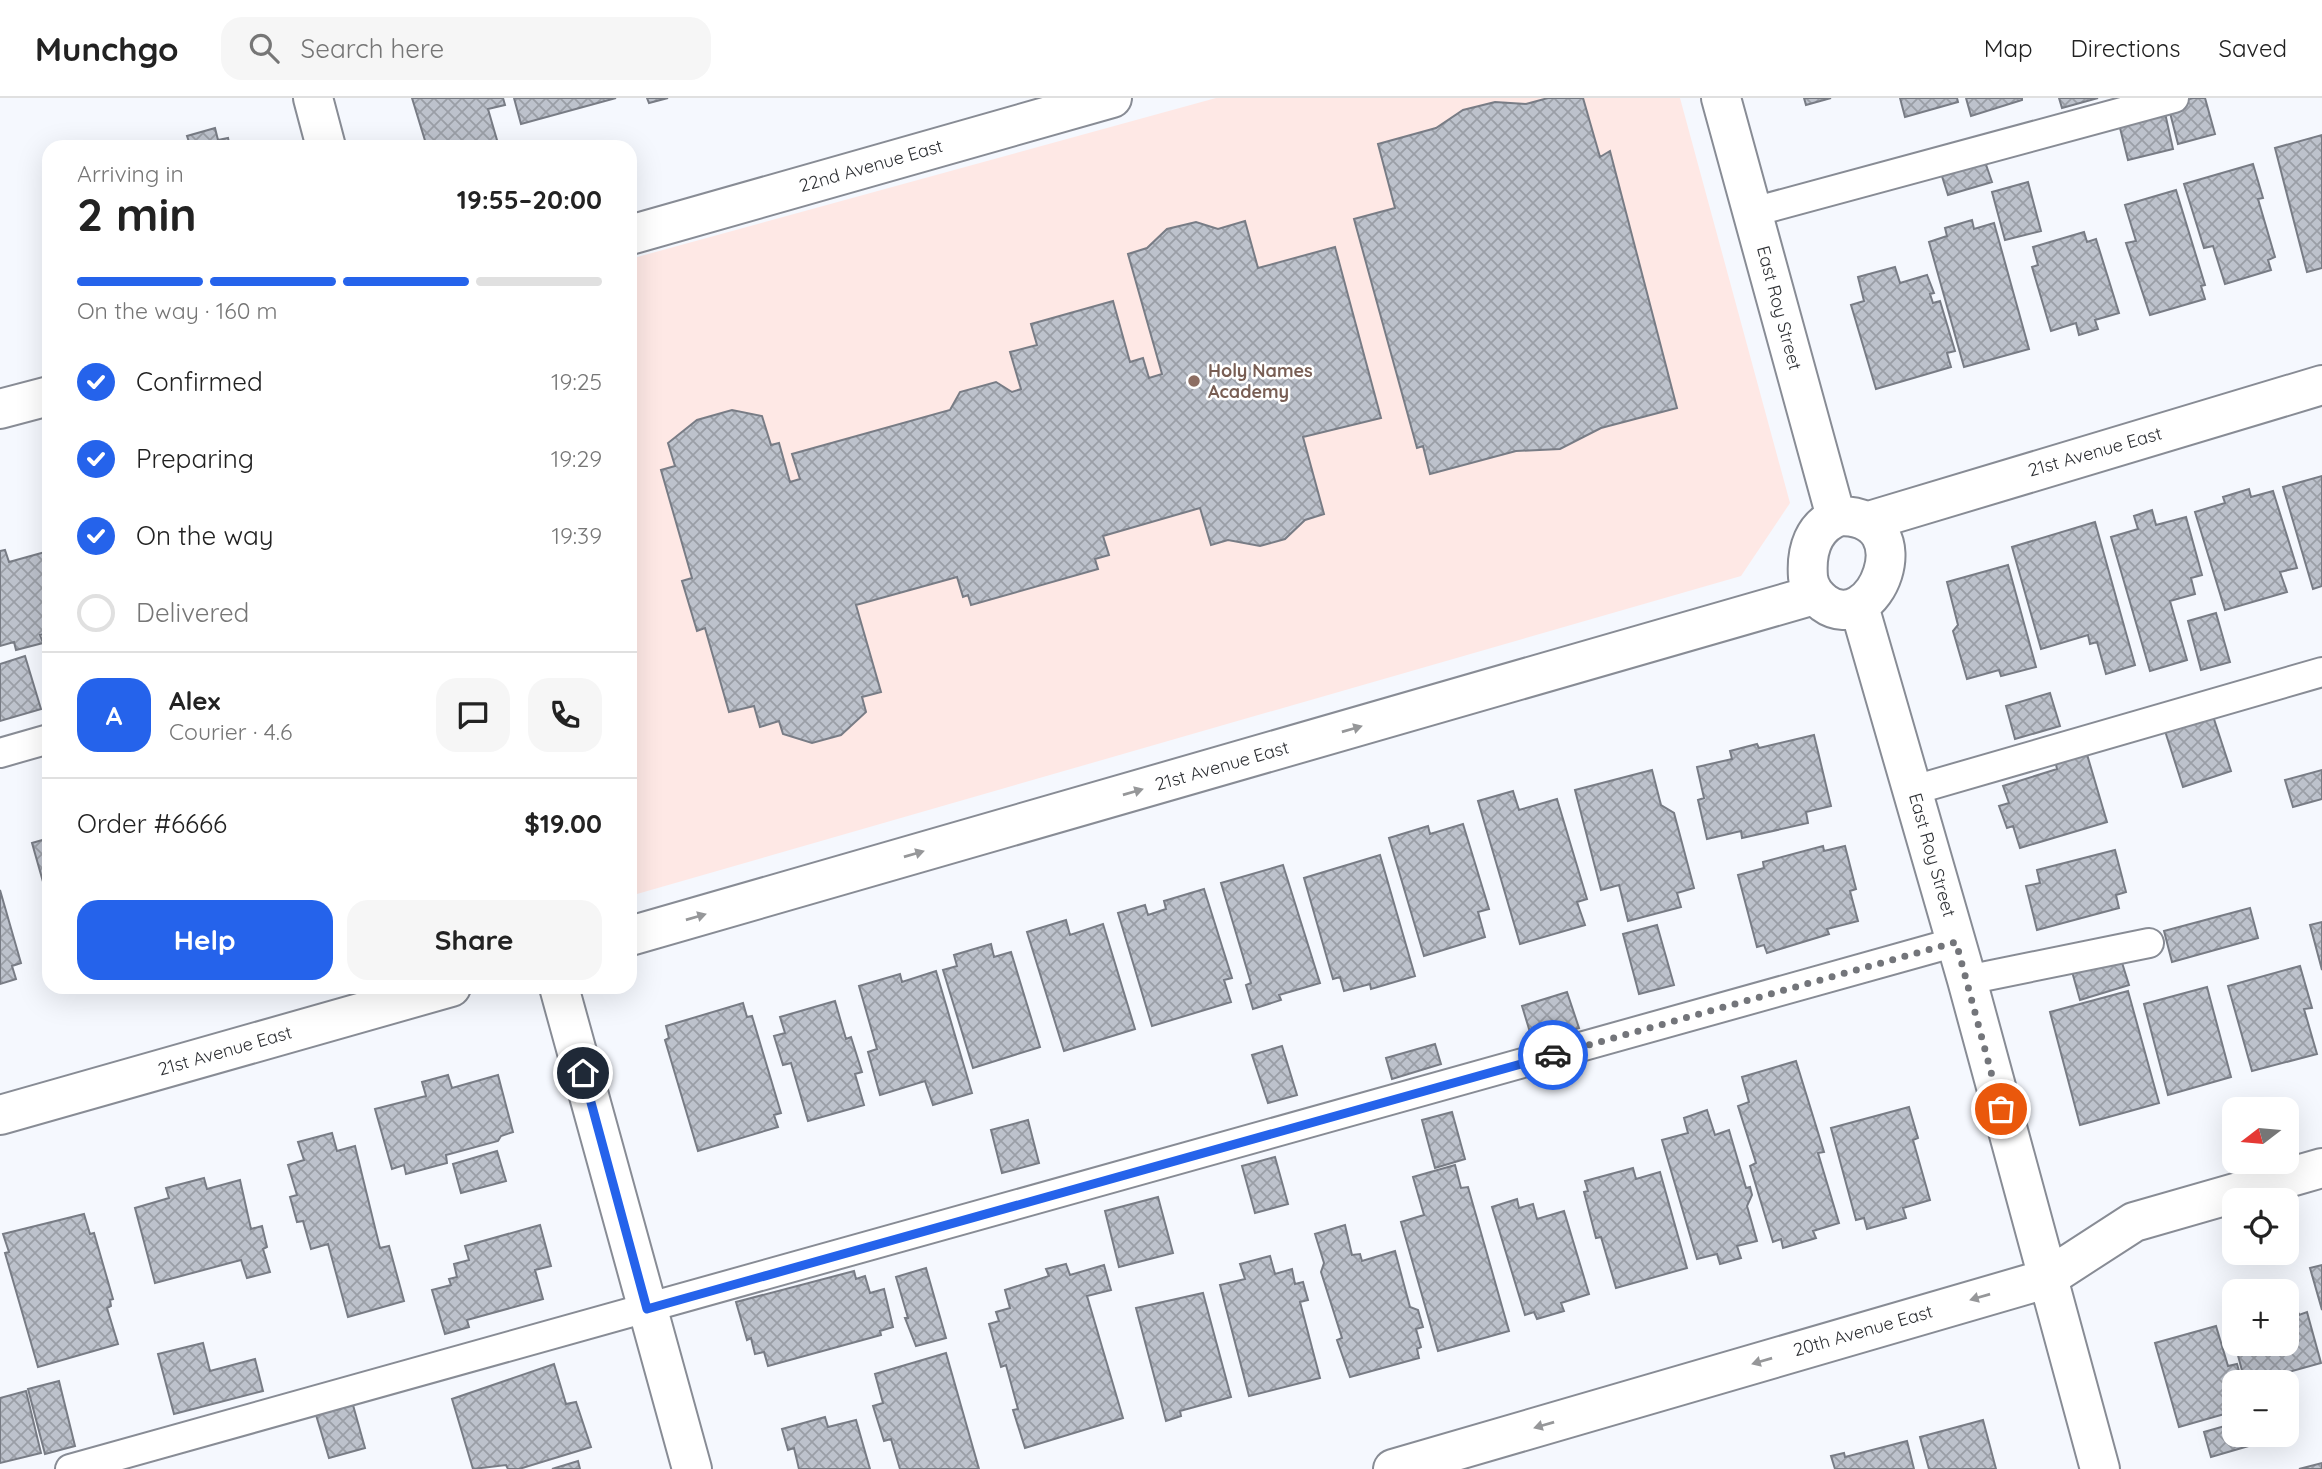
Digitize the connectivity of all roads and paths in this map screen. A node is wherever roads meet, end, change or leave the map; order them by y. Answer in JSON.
{"nodes":[{"id":1,"x":313,"y":98,"type":"edge"},
{"id":2,"x":1112,"y":98,"type":"edge"},
{"id":3,"x":1721,"y":98,"type":"edge"},
{"id":4,"x":2174,"y":98,"type":"edge"},
{"id":5,"x":324,"y":140,"type":"edge"},
{"id":6,"x":1753,"y":212,"type":"junction"},
{"id":7,"x":637,"y":232,"type":"edge"},
{"id":8,"x":2322,"y":385,"type":"edge"},
{"id":9,"x":42,"y":398,"type":"edge"},
{"id":10,"x":0,"y":409,"type":"edge"},
{"id":11,"x":1853,"y":519,"type":"junction"},
{"id":12,"x":1814,"y":595,"type":"junction"},
{"id":13,"x":1859,"y":606,"type":"junction"},
{"id":14,"x":2322,"y":672,"type":"edge"},
{"id":15,"x":42,"y":741,"type":"edge"},
{"id":16,"x":0,"y":752,"type":"edge"},
{"id":17,"x":1914,"y":790,"type":"junction"},
{"id":18,"x":637,"y":934,"type":"edge"},
{"id":19,"x":1956,"y":942,"type":"junction"},
{"id":20,"x":2149,"y":943,"type":"dead end"},
{"id":21,"x":1967,"y":980,"type":"junction"},
{"id":22,"x":426,"y":994,"type":"edge"},
{"id":23,"x":561,"y":994,"type":"edge"},
{"id":24,"x":0,"y":1115,"type":"edge"},
{"id":25,"x":2322,"y":1168,"type":"edge"},
{"id":26,"x":2046,"y":1279,"type":"junction"},
{"id":27,"x":647,"y":1309,"type":"junction"},
{"id":28,"x":69,"y":1469,"type":"edge"},
{"id":29,"x":692,"y":1469,"type":"edge"},
{"id":30,"x":1393,"y":1469,"type":"edge"},
{"id":31,"x":2100,"y":1469,"type":"edge"}],
"edges":[{"from":1,"to":5,"type":"street"},
{"from":2,"to":7,"type":"street","name":"22nd Avenue East"},
{"from":3,"to":6,"type":"street","name":"East Roy Street"},
{"from":4,"to":6,"type":"lane"},
{"from":6,"to":11,"type":"street","name":"East Roy Street"},
{"from":8,"to":11,"type":"street","name":"21st Avenue East"},
{"from":9,"to":10,"type":"street"},
{"from":11,"to":12,"type":"street"},
{"from":11,"to":13,"type":"street"},
{"from":12,"to":13,"type":"street"},
{"from":18,"to":12,"type":"street","name":"21st Avenue East","one_way":true},
{"from":13,"to":17,"type":"street","name":"East Roy Street"},
{"from":14,"to":17,"type":"lane"},
{"from":15,"to":16,"type":"lane"},
{"from":17,"to":19,"type":"street","name":"East Roy Street"},
{"from":19,"to":21,"type":"street","name":"East Roy Street"},
{"from":19,"to":27,"type":"lane"},
{"from":20,"to":21,"type":"lane"},
{"from":21,"to":26,"type":"street","name":"East Roy Street"},
{"from":22,"to":24,"type":"street","name":"21st Avenue East"},
{"from":23,"to":27,"type":"street"},
{"from":25,"to":26,"type":"street","name":"20th Avenue East"},
{"from":26,"to":30,"type":"street","name":"20th Avenue East","one_way":true},
{"from":26,"to":31,"type":"street","name":"East Roy Street"},
{"from":27,"to":28,"type":"lane"},
{"from":27,"to":29,"type":"street"}]}
